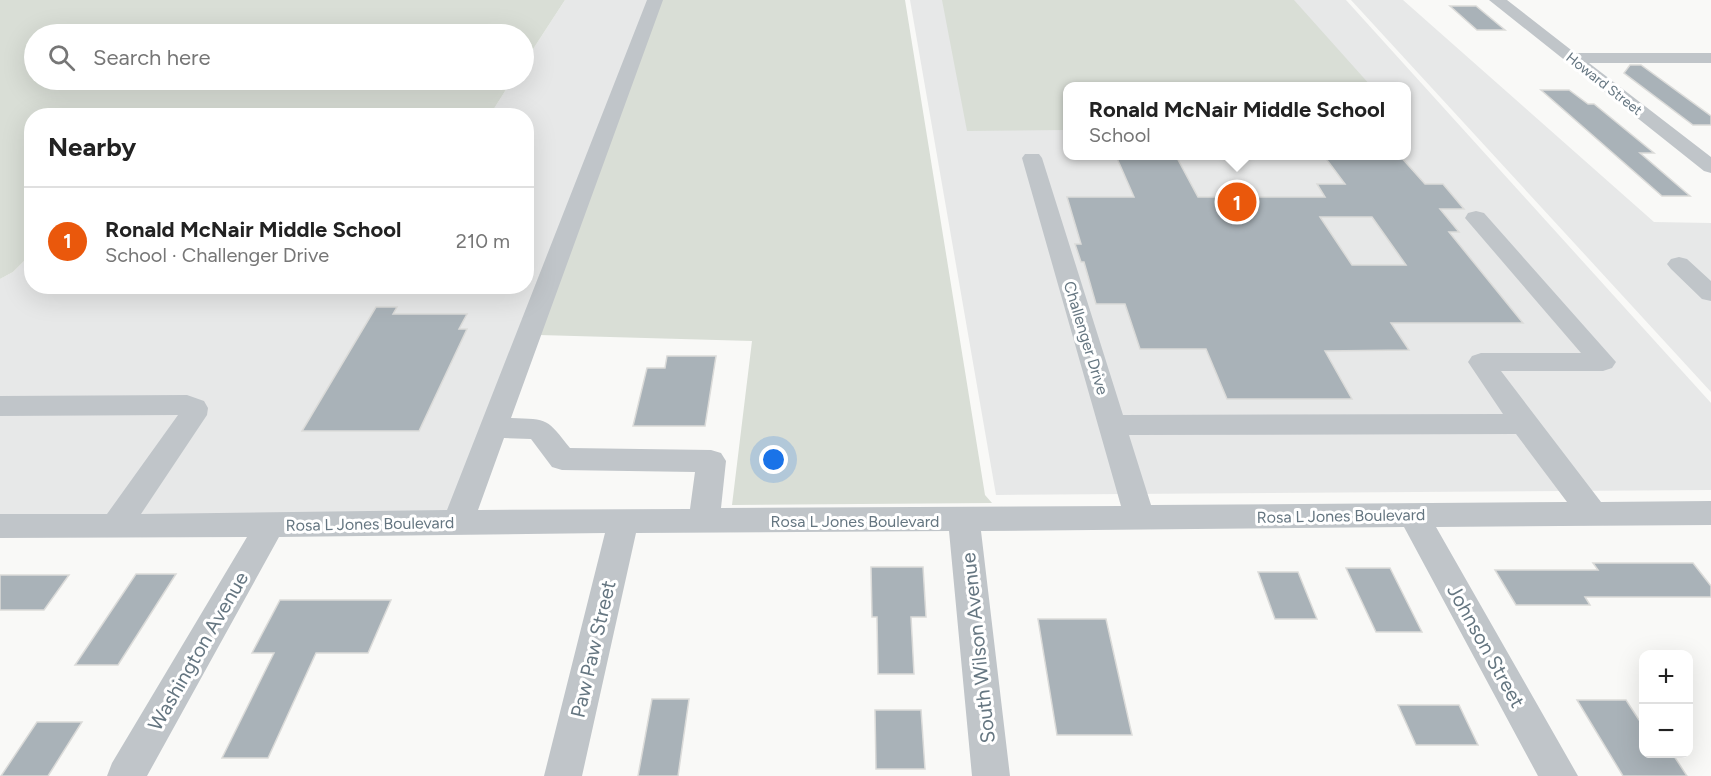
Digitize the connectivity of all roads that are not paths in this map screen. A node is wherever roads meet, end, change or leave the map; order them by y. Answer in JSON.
{"nodes":[{"id":1,"x":655,"y":0,"type":"edge"},
{"id":2,"x":1497,"y":0,"type":"edge"},
{"id":3,"x":1711,"y":57,"type":"edge"},
{"id":4,"x":1571,"y":58,"type":"junction"},
{"id":5,"x":1032,"y":158,"type":"dead end"},
{"id":6,"x":1711,"y":167,"type":"edge"},
{"id":7,"x":1476,"y":218,"type":"dead end"},
{"id":8,"x":1679,"y":264,"type":"dead end"},
{"id":9,"x":1711,"y":294,"type":"edge"},
{"id":10,"x":0,"y":406,"type":"edge"},
{"id":11,"x":1524,"y":424,"type":"junction"},
{"id":12,"x":1112,"y":425,"type":"junction"},
{"id":13,"x":493,"y":428,"type":"junction"},
{"id":14,"x":1592,"y":513,"type":"junction"},
{"id":15,"x":1711,"y":513,"type":"edge"},
{"id":16,"x":1413,"y":515,"type":"junction"},
{"id":17,"x":1140,"y":518,"type":"junction"},
{"id":18,"x":964,"y":520,"type":"junction"},
{"id":19,"x":704,"y":521,"type":"junction"},
{"id":20,"x":458,"y":522,"type":"junction"},
{"id":21,"x":623,"y":522,"type":"junction"},
{"id":22,"x":270,"y":525,"type":"junction"},
{"id":23,"x":0,"y":526,"type":"edge"},
{"id":24,"x":115,"y":527,"type":"junction"},
{"id":25,"x":126,"y":776,"type":"edge"},
{"id":26,"x":563,"y":776,"type":"edge"},
{"id":27,"x":992,"y":776,"type":"edge"},
{"id":28,"x":1559,"y":776,"type":"edge"}],
"edges":[{"from":1,"to":13,"type":"street"},
{"from":2,"to":4,"type":"street","name":"Howard Street"},
{"from":3,"to":4,"type":"street"},
{"from":4,"to":6,"type":"street","name":"Howard Street"},
{"from":5,"to":12,"type":"street","name":"Challenger Drive"},
{"from":7,"to":11,"type":"street"},
{"from":8,"to":9,"type":"street"},
{"from":10,"to":24,"type":"street"},
{"from":11,"to":12,"type":"street"},
{"from":11,"to":14,"type":"street"},
{"from":12,"to":17,"type":"street","name":"Challenger Drive"},
{"from":13,"to":19,"type":"street"},
{"from":13,"to":20,"type":"street"},
{"from":14,"to":15,"type":"street","name":"Rosa L Jones Boulevard"},
{"from":14,"to":16,"type":"street","name":"Rosa L Jones Boulevard"},
{"from":16,"to":17,"type":"street","name":"Rosa L Jones Boulevard"},
{"from":16,"to":28,"type":"street","name":"Johnson Street"},
{"from":17,"to":18,"type":"street","name":"Rosa L Jones Boulevard"},
{"from":18,"to":19,"type":"street","name":"Rosa L Jones Boulevard"},
{"from":18,"to":27,"type":"street","name":"South Wilson Avenue"},
{"from":19,"to":21,"type":"street","name":"Rosa L Jones Boulevard"},
{"from":20,"to":21,"type":"street","name":"Rosa L Jones Boulevard"},
{"from":20,"to":22,"type":"street","name":"Rosa L Jones Boulevard"},
{"from":21,"to":26,"type":"street","name":"Paw Paw Street"},
{"from":22,"to":24,"type":"street","name":"Rosa L Jones Boulevard"},
{"from":22,"to":25,"type":"street","name":"Washington Avenue"},
{"from":23,"to":24,"type":"street","name":"Rosa L Jones Boulevard"}]}
